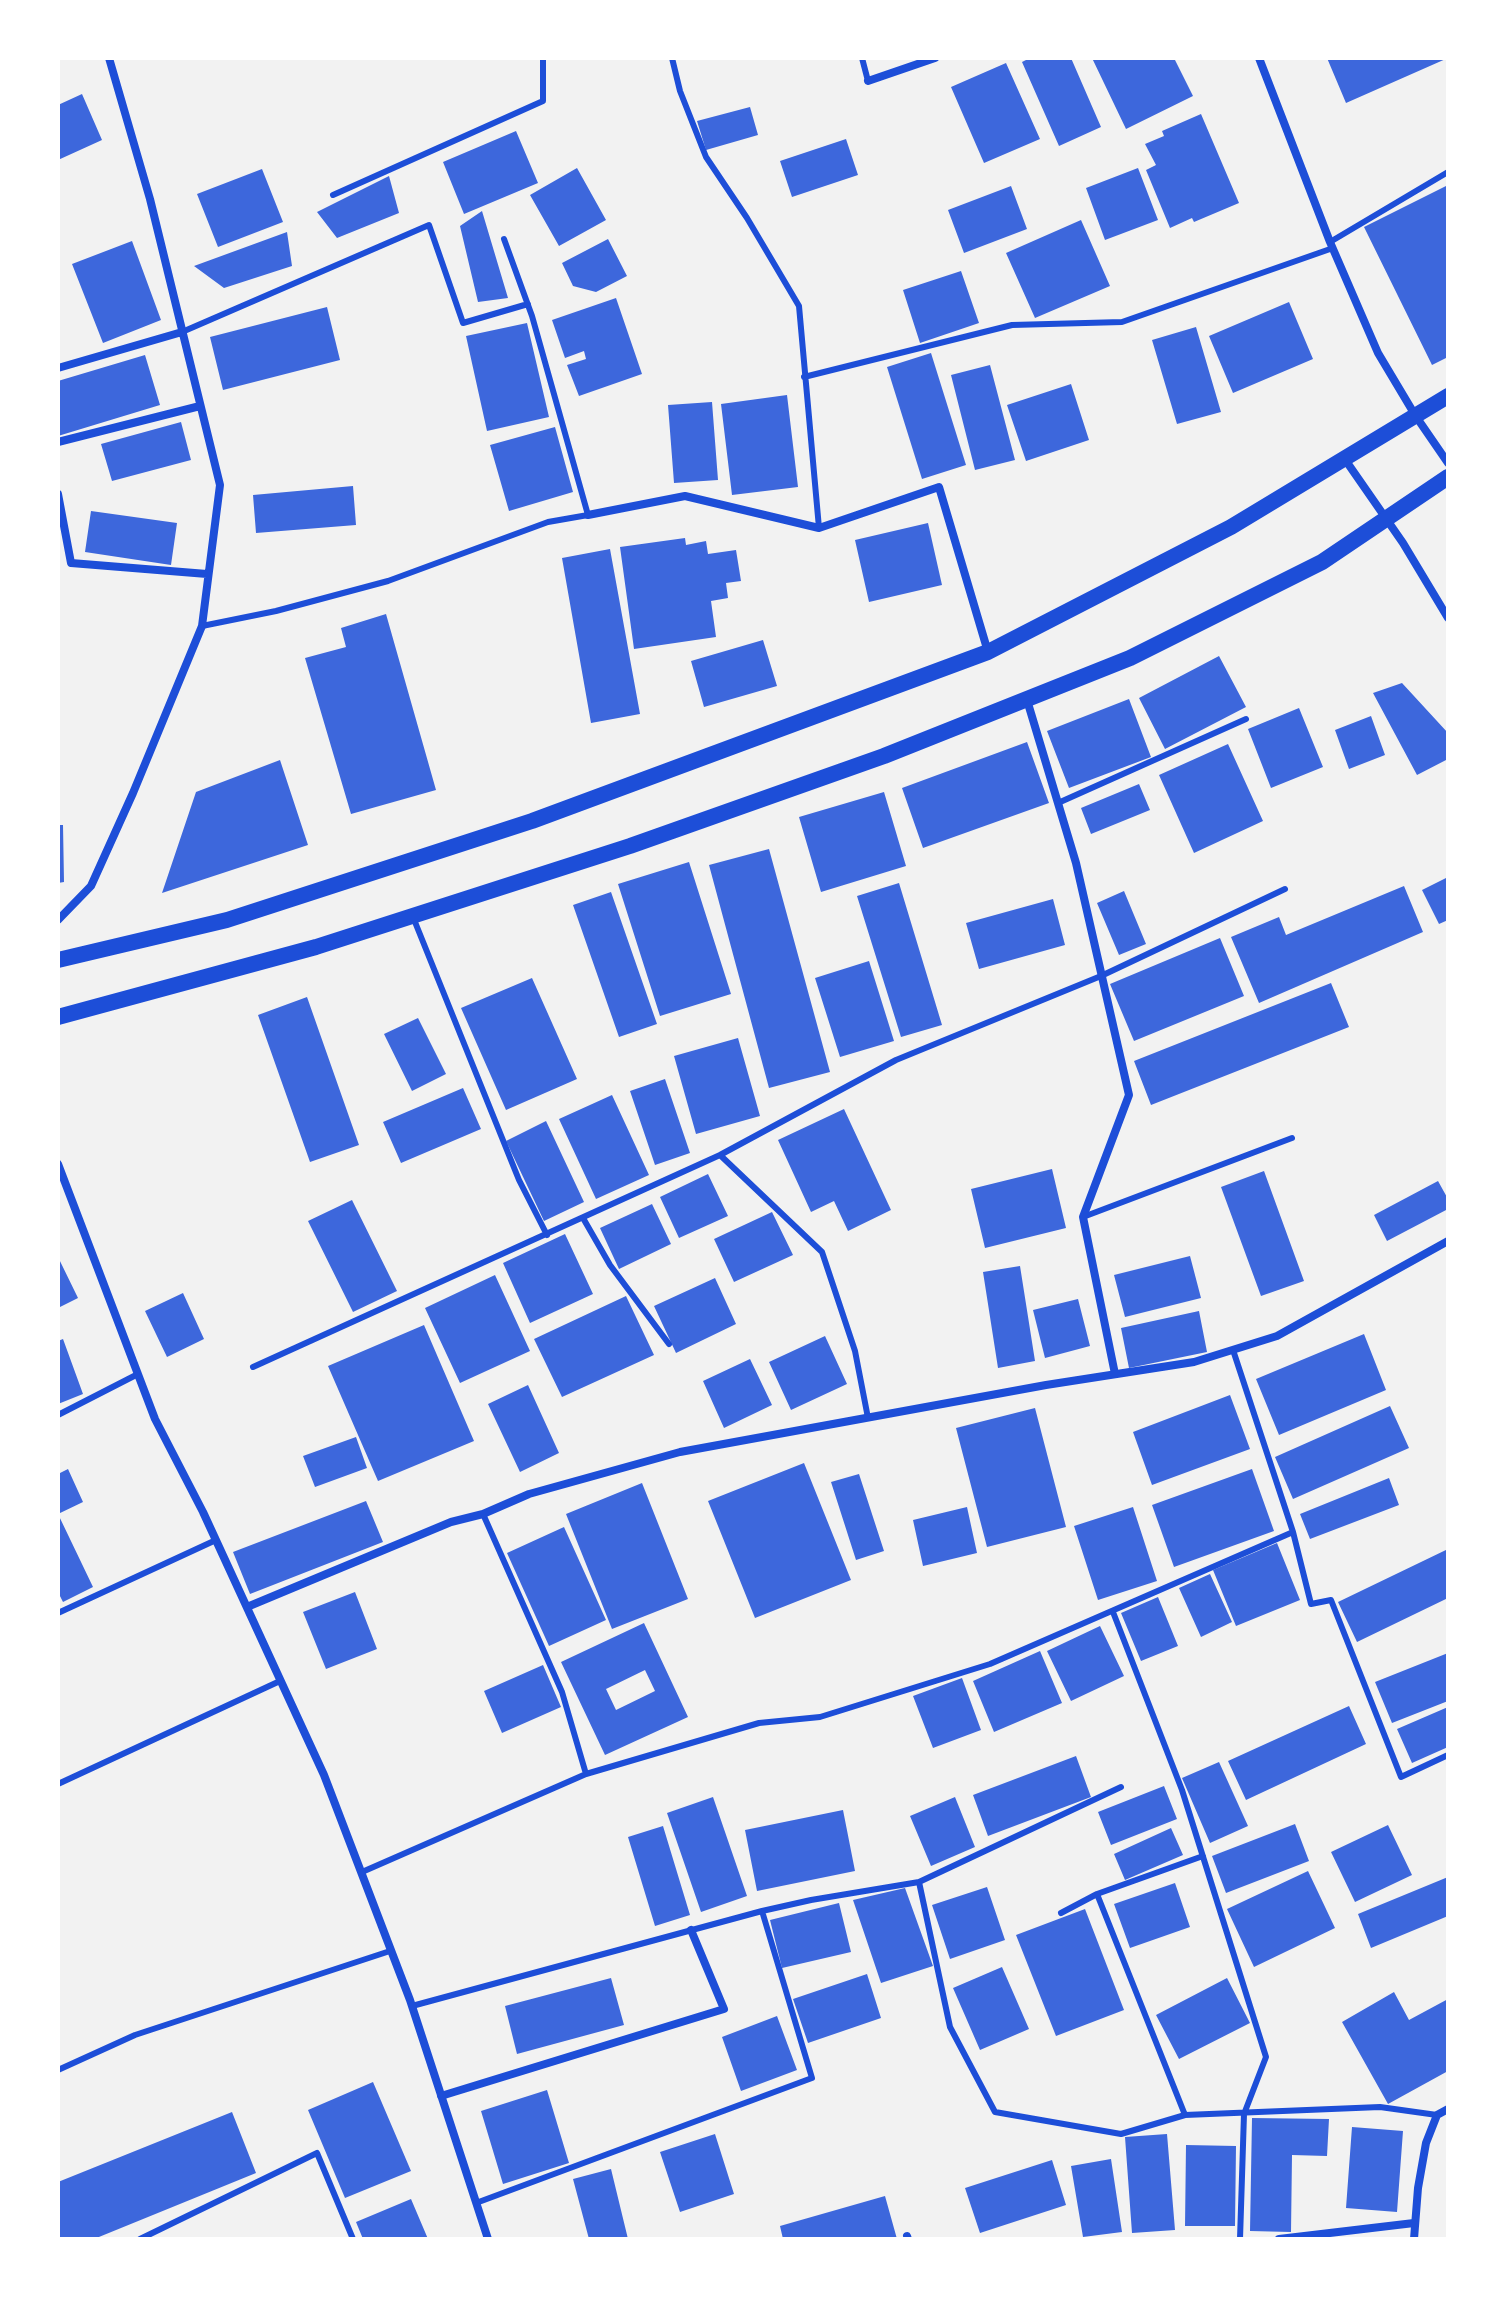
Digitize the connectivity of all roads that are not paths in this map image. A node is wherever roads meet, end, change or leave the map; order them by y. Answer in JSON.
{"nodes":[{"id":1,"x":109,"y":58,"type":"edge"},
{"id":2,"x":543,"y":58,"type":"edge"},
{"id":3,"x":672,"y":58,"type":"edge"},
{"id":4,"x":862,"y":58,"type":"edge"},
{"id":5,"x":935,"y":58,"type":"edge"},
{"id":6,"x":1259,"y":58,"type":"edge"},
{"id":7,"x":868,"y":81,"type":"joint"},
{"id":8,"x":1448,"y":172,"type":"edge"},
{"id":9,"x":333,"y":195,"type":"dead end"},
{"id":10,"x":504,"y":239,"type":"dead end"},
{"id":11,"x":1332,"y":245,"type":"junction"},
{"id":12,"x":528,"y":304,"type":"junction"},
{"id":13,"x":182,"y":332,"type":"junction"},
{"id":14,"x":58,"y":368,"type":"edge"},
{"id":15,"x":804,"y":377,"type":"junction"},
{"id":16,"x":1448,"y":396,"type":"edge"},
{"id":17,"x":200,"y":406,"type":"junction"},
{"id":18,"x":1415,"y":415,"type":"junction"},
{"id":19,"x":58,"y":442,"type":"edge"},
{"id":20,"x":1344,"y":458,"type":"junction"},
{"id":21,"x":1448,"y":463,"type":"edge"},
{"id":22,"x":1448,"y":477,"type":"edge"},
{"id":23,"x":58,"y":494,"type":"edge"},
{"id":24,"x":588,"y":515,"type":"junction"},
{"id":25,"x":1386,"y":518,"type":"junction"},
{"id":26,"x":819,"y":528,"type":"junction"},
{"id":27,"x":207,"y":574,"type":"junction"},
{"id":28,"x":1448,"y":618,"type":"edge"},
{"id":29,"x":202,"y":626,"type":"junction"},
{"id":30,"x":988,"y":652,"type":"junction"},
{"id":31,"x":1027,"y":700,"type":"junction"},
{"id":32,"x":1246,"y":719,"type":"dead end"},
{"id":33,"x":1058,"y":803,"type":"junction"},
{"id":34,"x":1285,"y":889,"type":"dead end"},
{"id":35,"x":413,"y":916,"type":"junction"},
{"id":36,"x":58,"y":920,"type":"edge"},
{"id":37,"x":58,"y":960,"type":"edge"},
{"id":38,"x":1101,"y":976,"type":"junction"},
{"id":39,"x":58,"y":1017,"type":"edge"},
{"id":40,"x":1292,"y":1138,"type":"dead end"},
{"id":41,"x":720,"y":1155,"type":"junction"},
{"id":42,"x":58,"y":1164,"type":"edge"},
{"id":43,"x":1083,"y":1217,"type":"junction"},
{"id":44,"x":583,"y":1218,"type":"junction"},
{"id":45,"x":547,"y":1235,"type":"junction"},
{"id":46,"x":1448,"y":1241,"type":"edge"},
{"id":47,"x":669,"y":1344,"type":"dead end"},
{"id":48,"x":1233,"y":1350,"type":"junction"},
{"id":49,"x":253,"y":1367,"type":"dead end"},
{"id":50,"x":138,"y":1374,"type":"junction"},
{"id":51,"x":1115,"y":1374,"type":"junction"},
{"id":52,"x":58,"y":1415,"type":"edge"},
{"id":53,"x":868,"y":1418,"type":"junction"},
{"id":54,"x":483,"y":1514,"type":"junction"},
{"id":55,"x":1293,"y":1532,"type":"junction"},
{"id":56,"x":216,"y":1540,"type":"junction"},
{"id":57,"x":247,"y":1607,"type":"junction"},
{"id":58,"x":1113,"y":1612,"type":"junction"},
{"id":59,"x":58,"y":1613,"type":"edge"},
{"id":60,"x":280,"y":1681,"type":"junction"},
{"id":61,"x":1448,"y":1755,"type":"edge"},
{"id":62,"x":586,"y":1774,"type":"junction"},
{"id":63,"x":58,"y":1784,"type":"edge"},
{"id":64,"x":1121,"y":1787,"type":"dead end"},
{"id":65,"x":1203,"y":1856,"type":"junction"},
{"id":66,"x":362,"y":1872,"type":"junction"},
{"id":67,"x":919,"y":1882,"type":"junction"},
{"id":68,"x":1097,"y":1894,"type":"junction"},
{"id":69,"x":762,"y":1911,"type":"junction"},
{"id":70,"x":1061,"y":1913,"type":"dead end"},
{"id":71,"x":691,"y":1930,"type":"junction"},
{"id":72,"x":390,"y":1951,"type":"junction"},
{"id":73,"x":412,"y":2006,"type":"junction"},
{"id":74,"x":58,"y":2070,"type":"edge"},
{"id":75,"x":441,"y":2096,"type":"junction"},
{"id":76,"x":1448,"y":2109,"type":"edge"},
{"id":77,"x":1244,"y":2114,"type":"junction"},
{"id":78,"x":1185,"y":2115,"type":"junction"},
{"id":79,"x":1437,"y":2115,"type":"junction"},
{"id":80,"x":476,"y":2203,"type":"junction"},
{"id":81,"x":1414,"y":2223,"type":"junction"},
{"id":82,"x":140,"y":2239,"type":"edge"},
{"id":83,"x":353,"y":2239,"type":"edge"},
{"id":84,"x":488,"y":2239,"type":"edge"},
{"id":85,"x":1240,"y":2239,"type":"edge"},
{"id":86,"x":1279,"y":2239,"type":"edge"},
{"id":87,"x":1414,"y":2239,"type":"edge"}],
"edges":[{"from":1,"to":13,"type":"street"},
{"from":2,"to":9,"type":"lane"},
{"from":3,"to":15,"type":"lane"},
{"from":4,"to":7,"type":"lane"},
{"from":5,"to":7,"type":"street"},
{"from":6,"to":11,"type":"street"},
{"from":8,"to":11,"type":"lane"},
{"from":10,"to":12,"type":"lane"},
{"from":11,"to":15,"type":"lane"},
{"from":11,"to":18,"type":"street"},
{"from":12,"to":13,"type":"lane"},
{"from":12,"to":24,"type":"lane"},
{"from":13,"to":14,"type":"street"},
{"from":13,"to":17,"type":"street"},
{"from":15,"to":26,"type":"lane"},
{"from":16,"to":18,"type":"main road"},
{"from":17,"to":19,"type":"street"},
{"from":17,"to":27,"type":"street"},
{"from":18,"to":20,"type":"main road"},
{"from":18,"to":21,"type":"street"},
{"from":20,"to":25,"type":"street"},
{"from":20,"to":30,"type":"main road"},
{"from":22,"to":25,"type":"main road"},
{"from":23,"to":27,"type":"street"},
{"from":24,"to":26,"type":"street"},
{"from":24,"to":29,"type":"lane"},
{"from":25,"to":28,"type":"street"},
{"from":25,"to":31,"type":"main road"},
{"from":26,"to":30,"type":"street"},
{"from":27,"to":29,"type":"street"},
{"from":29,"to":36,"type":"street"},
{"from":30,"to":37,"type":"main road"},
{"from":31,"to":33,"type":"street"},
{"from":31,"to":35,"type":"main road"},
{"from":32,"to":33,"type":"lane"},
{"from":33,"to":38,"type":"street"},
{"from":34,"to":38,"type":"lane"},
{"from":35,"to":39,"type":"main road"},
{"from":35,"to":45,"type":"lane"},
{"from":38,"to":41,"type":"lane"},
{"from":38,"to":43,"type":"street"},
{"from":40,"to":43,"type":"lane"},
{"from":41,"to":44,"type":"lane"},
{"from":41,"to":53,"type":"lane"},
{"from":42,"to":50,"type":"street"},
{"from":43,"to":51,"type":"street"},
{"from":44,"to":45,"type":"lane"},
{"from":44,"to":47,"type":"lane"},
{"from":45,"to":49,"type":"lane"},
{"from":46,"to":48,"type":"street"},
{"from":48,"to":51,"type":"street"},
{"from":48,"to":55,"type":"lane"},
{"from":50,"to":52,"type":"lane"},
{"from":50,"to":56,"type":"street"},
{"from":51,"to":53,"type":"street"},
{"from":53,"to":54,"type":"street"},
{"from":54,"to":57,"type":"street"},
{"from":54,"to":62,"type":"lane"},
{"from":55,"to":58,"type":"lane"},
{"from":55,"to":61,"type":"lane"},
{"from":56,"to":57,"type":"street"},
{"from":56,"to":59,"type":"lane"},
{"from":57,"to":60,"type":"street"},
{"from":58,"to":62,"type":"lane"},
{"from":58,"to":65,"type":"lane"},
{"from":60,"to":63,"type":"lane"},
{"from":60,"to":66,"type":"street"},
{"from":62,"to":66,"type":"lane"},
{"from":64,"to":67,"type":"lane"},
{"from":65,"to":68,"type":"lane"},
{"from":65,"to":77,"type":"lane"},
{"from":66,"to":72,"type":"street"},
{"from":67,"to":69,"type":"lane"},
{"from":67,"to":78,"type":"lane"},
{"from":68,"to":70,"type":"lane"},
{"from":68,"to":78,"type":"lane"},
{"from":69,"to":71,"type":"lane"},
{"from":69,"to":80,"type":"lane"},
{"from":71,"to":73,"type":"lane"},
{"from":71,"to":75,"type":"street"},
{"from":72,"to":73,"type":"street"},
{"from":72,"to":74,"type":"lane"},
{"from":73,"to":75,"type":"street"},
{"from":75,"to":80,"type":"street"},
{"from":76,"to":79,"type":"street"},
{"from":77,"to":78,"type":"lane"},
{"from":77,"to":79,"type":"lane"},
{"from":77,"to":85,"type":"lane"},
{"from":79,"to":81,"type":"street"},
{"from":80,"to":84,"type":"street"},
{"from":81,"to":86,"type":"street"},
{"from":81,"to":87,"type":"street"},
{"from":82,"to":83,"type":"lane"}]}
